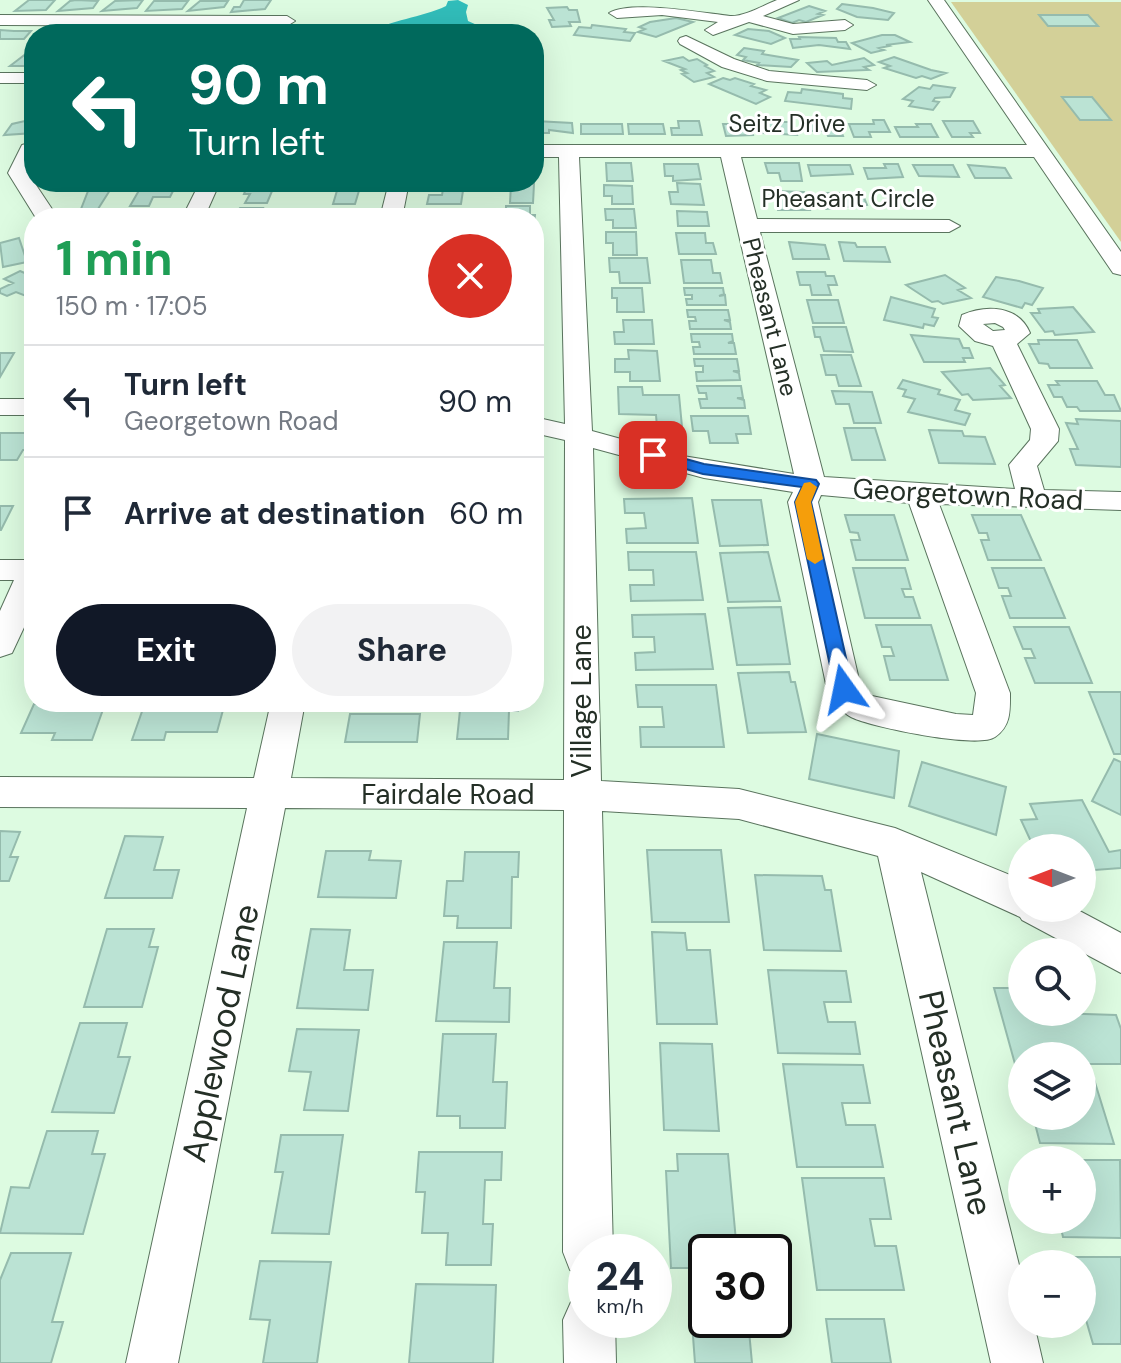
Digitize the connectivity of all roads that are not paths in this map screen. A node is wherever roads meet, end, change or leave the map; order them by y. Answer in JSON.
{"nodes":[{"id":1,"x":739,"y":0,"type":"edge"},
{"id":2,"x":791,"y":0,"type":"edge"},
{"id":3,"x":936,"y":0,"type":"edge"},
{"id":4,"x":768,"y":9,"type":"junction"},
{"id":5,"x":617,"y":13,"type":"dead end"},
{"id":6,"x":742,"y":19,"type":"junction"},
{"id":7,"x":0,"y":20,"type":"edge"},
{"id":8,"x":287,"y":22,"type":"edge"},
{"id":9,"x":845,"y":25,"type":"dead end"},
{"id":10,"x":0,"y":78,"type":"edge"},
{"id":11,"x":24,"y":78,"type":"edge"},
{"id":12,"x":867,"y":85,"type":"dead end"},
{"id":13,"x":0,"y":149,"type":"edge"},
{"id":14,"x":24,"y":149,"type":"edge"},
{"id":15,"x":729,"y":150,"type":"junction"},
{"id":16,"x":544,"y":151,"type":"edge"},
{"id":17,"x":569,"y":151,"type":"junction"},
{"id":18,"x":1040,"y":151,"type":"junction"},
{"id":19,"x":24,"y":163,"type":"edge"},
{"id":20,"x":24,"y":182,"type":"edge"},
{"id":21,"x":747,"y":225,"type":"junction"},
{"id":22,"x":949,"y":226,"type":"dead end"},
{"id":23,"x":1121,"y":268,"type":"edge"},
{"id":24,"x":1003,"y":341,"type":"dead end"},
{"id":25,"x":0,"y":407,"type":"edge"},
{"id":26,"x":24,"y":407,"type":"edge"},
{"id":27,"x":544,"y":427,"type":"edge"},
{"id":28,"x":579,"y":434,"type":"junction"},
{"id":29,"x":811,"y":484,"type":"junction"},
{"id":30,"x":921,"y":495,"type":"junction"},
{"id":31,"x":1032,"y":498,"type":"junction"},
{"id":32,"x":1121,"y":501,"type":"edge"},
{"id":33,"x":0,"y":570,"type":"edge"},
{"id":34,"x":24,"y":571,"type":"edge"},
{"id":35,"x":24,"y":593,"type":"edge"},
{"id":36,"x":0,"y":645,"type":"edge"},
{"id":37,"x":286,"y":712,"type":"edge"},
{"id":38,"x":0,"y":792,"type":"edge"},
{"id":39,"x":270,"y":793,"type":"junction"},
{"id":40,"x":582,"y":795,"type":"junction"},
{"id":41,"x":895,"y":844,"type":"junction"},
{"id":42,"x":1008,"y":893,"type":"edge"},
{"id":43,"x":1062,"y":922,"type":"edge"},
{"id":44,"x":1121,"y":954,"type":"edge"},
{"id":45,"x":588,"y":1234,"type":"edge"},
{"id":46,"x":589,"y":1338,"type":"edge"},
{"id":47,"x":152,"y":1363,"type":"edge"},
{"id":48,"x":590,"y":1363,"type":"edge"},
{"id":49,"x":1017,"y":1363,"type":"edge"}],
"edges":[{"from":1,"to":4,"type":"street"},
{"from":2,"to":4,"type":"street"},
{"from":3,"to":18,"type":"street"},
{"from":4,"to":6,"type":"street"},
{"from":5,"to":6,"type":"street"},
{"from":6,"to":9,"type":"street"},
{"from":6,"to":12,"type":"street"},
{"from":7,"to":8,"type":"street"},
{"from":10,"to":11,"type":"street"},
{"from":13,"to":14,"type":"street"},
{"from":15,"to":17,"type":"street","name":"Seitz Drive"},
{"from":15,"to":18,"type":"street","name":"Seitz Drive"},
{"from":15,"to":21,"type":"street","name":"Pheasant Lane"},
{"from":16,"to":17,"type":"street","name":"Seitz Drive"},
{"from":17,"to":28,"type":"street","name":"Village Lane"},
{"from":18,"to":23,"type":"street"},
{"from":19,"to":20,"type":"street"},
{"from":21,"to":22,"type":"street","name":"Pheasant Circle"},
{"from":21,"to":29,"type":"street","name":"Pheasant Lane"},
{"from":24,"to":31,"type":"street"},
{"from":25,"to":26,"type":"street"},
{"from":27,"to":28,"type":"street","name":"Georgetown Road"},
{"from":28,"to":29,"type":"street","name":"Georgetown Road"},
{"from":28,"to":40,"type":"street","name":"Village Lane"},
{"from":29,"to":30,"type":"street","name":"Georgetown Road"},
{"from":29,"to":30,"type":"street","name":"Pheasant Lane"},
{"from":30,"to":31,"type":"street","name":"Georgetown Road"},
{"from":31,"to":32,"type":"street","name":"Georgetown Road"},
{"from":33,"to":34,"type":"street"},
{"from":35,"to":36,"type":"street"},
{"from":37,"to":39,"type":"street","name":"Applewood Lane"},
{"from":38,"to":39,"type":"street","name":"Fairdale Road"},
{"from":39,"to":40,"type":"street","name":"Fairdale Road"},
{"from":39,"to":47,"type":"street","name":"Applewood Lane"},
{"from":40,"to":41,"type":"street","name":"Fairdale Road"},
{"from":40,"to":45,"type":"street","name":"Village Lane"},
{"from":41,"to":42,"type":"street","name":"Fairdale Road"},
{"from":41,"to":49,"type":"street","name":"Pheasant Lane"},
{"from":43,"to":44,"type":"street"},
{"from":46,"to":48,"type":"street"}]}
